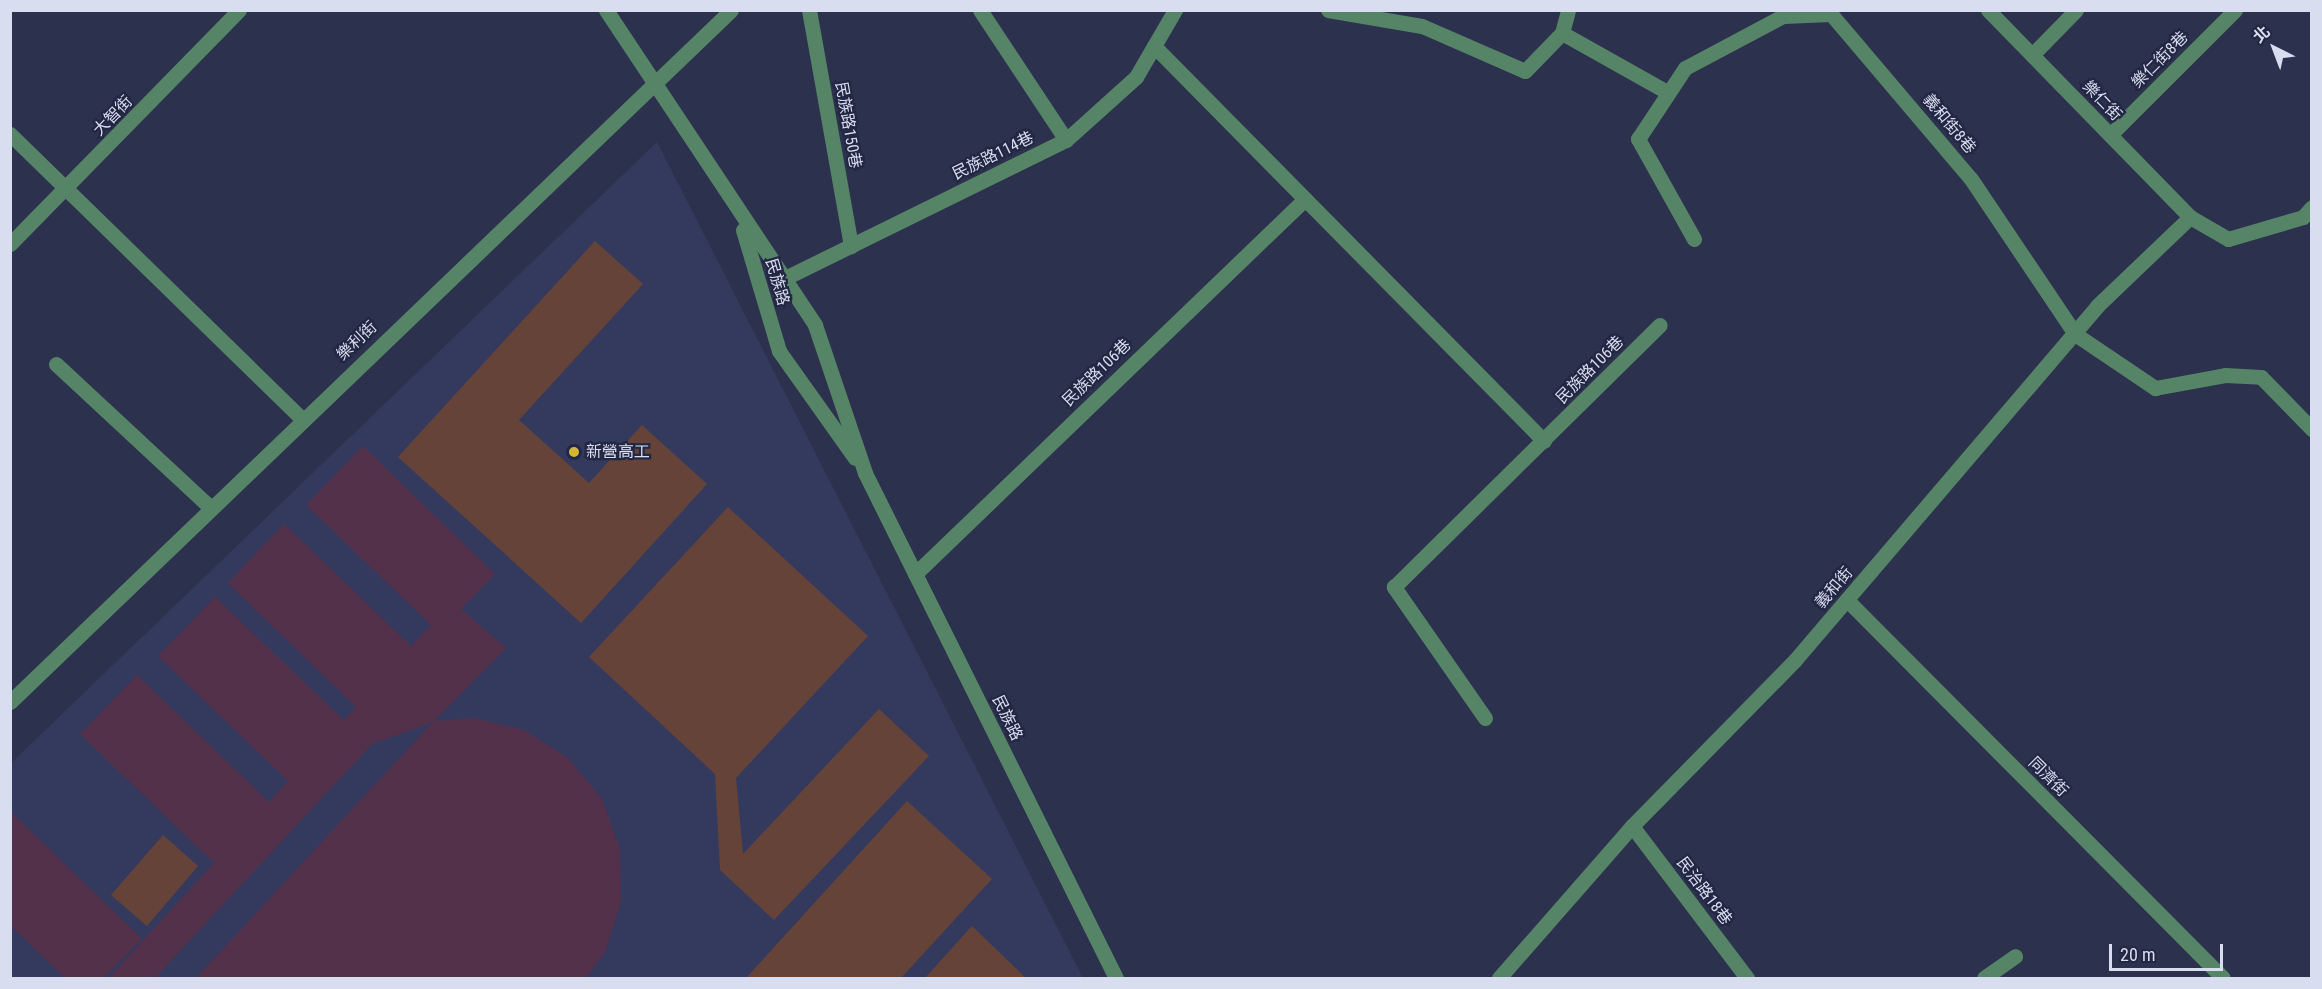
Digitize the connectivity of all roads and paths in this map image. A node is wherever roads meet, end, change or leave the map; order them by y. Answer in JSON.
{"nodes":[{"id":1,"x":239,"y":10,"type":"edge"},
{"id":2,"x":606,"y":10,"type":"edge"},
{"id":3,"x":732,"y":10,"type":"edge"},
{"id":4,"x":809,"y":10,"type":"edge"},
{"id":5,"x":980,"y":10,"type":"edge"},
{"id":6,"x":1175,"y":10,"type":"edge"},
{"id":7,"x":1328,"y":10,"type":"edge"},
{"id":8,"x":1568,"y":10,"type":"edge"},
{"id":9,"x":1988,"y":10,"type":"edge"},
{"id":10,"x":2076,"y":10,"type":"edge"},
{"id":11,"x":2235,"y":10,"type":"edge"},
{"id":12,"x":1562,"y":33,"type":"junction"},
{"id":13,"x":1154,"y":46,"type":"junction"},
{"id":14,"x":2032,"y":55,"type":"junction"},
{"id":15,"x":656,"y":81,"type":"junction"},
{"id":16,"x":1667,"y":92,"type":"junction"},
{"id":17,"x":10,"y":134,"type":"edge"},
{"id":18,"x":2110,"y":135,"type":"junction"},
{"id":19,"x":1066,"y":140,"type":"junction"},
{"id":20,"x":67,"y":190,"type":"junction"},
{"id":21,"x":1305,"y":199,"type":"junction"},
{"id":22,"x":2312,"y":207,"type":"edge"},
{"id":23,"x":2190,"y":216,"type":"junction"},
{"id":24,"x":739,"y":218,"type":"junction"},
{"id":25,"x":1694,"y":239,"type":"dead end"},
{"id":26,"x":10,"y":244,"type":"edge"},
{"id":27,"x":850,"y":246,"type":"junction"},
{"id":28,"x":783,"y":279,"type":"junction"},
{"id":29,"x":1660,"y":326,"type":"dead end"},
{"id":30,"x":2075,"y":334,"type":"junction"},
{"id":31,"x":56,"y":364,"type":"dead end"},
{"id":32,"x":301,"y":418,"type":"junction"},
{"id":33,"x":2312,"y":429,"type":"edge"},
{"id":34,"x":1545,"y":441,"type":"junction"},
{"id":35,"x":865,"y":473,"type":"junction"},
{"id":36,"x":210,"y":507,"type":"junction"},
{"id":37,"x":915,"y":574,"type":"junction"},
{"id":38,"x":1847,"y":600,"type":"junction"},
{"id":39,"x":10,"y":702,"type":"edge"},
{"id":40,"x":1485,"y":718,"type":"dead end"},
{"id":41,"x":1632,"y":826,"type":"junction"},
{"id":42,"x":2015,"y":956,"type":"dead end"},
{"id":43,"x":1116,"y":978,"type":"edge"},
{"id":44,"x":1499,"y":978,"type":"edge"},
{"id":45,"x":1747,"y":978,"type":"edge"},
{"id":46,"x":1984,"y":978,"type":"edge"},
{"id":47,"x":2223,"y":978,"type":"edge"}],
"edges":[{"from":1,"to":20,"type":"street","name":"大智街"},
{"from":2,"to":15,"type":"street","name":"民族路"},
{"from":3,"to":15,"type":"street","name":"樂利街"},
{"from":4,"to":27,"type":"street","name":"民族路150巷"},
{"from":5,"to":19,"type":"street"},
{"from":6,"to":13,"type":"street","name":"民族路114巷"},
{"from":7,"to":12,"type":"street"},
{"from":8,"to":12,"type":"street"},
{"from":9,"to":14,"type":"street","name":"樂仁街"},
{"from":10,"to":14,"type":"street"},
{"from":11,"to":18,"type":"street","name":"樂仁街8巷"},
{"from":12,"to":16,"type":"street"},
{"from":13,"to":19,"type":"street","name":"民族路114巷"},
{"from":13,"to":21,"type":"street"},
{"from":14,"to":18,"type":"street","name":"樂仁街"},
{"from":15,"to":24,"type":"street","name":"民族路"},
{"from":15,"to":32,"type":"street","name":"樂利街"},
{"from":16,"to":25,"type":"street","name":"義和街8巷"},
{"from":16,"to":30,"type":"street","name":"義和街8巷"},
{"from":17,"to":20,"type":"street"},
{"from":18,"to":23,"type":"street","name":"樂仁街"},
{"from":19,"to":27,"type":"street","name":"民族路114巷"},
{"from":20,"to":26,"type":"street","name":"大智街"},
{"from":20,"to":32,"type":"street"},
{"from":21,"to":34,"type":"street"},
{"from":21,"to":37,"type":"street","name":"民族路106巷"},
{"from":22,"to":23,"type":"street","name":"樂仁街"},
{"from":23,"to":30,"type":"street","name":"義和街"},
{"from":24,"to":28,"type":"street","name":"民族路"},
{"from":24,"to":35,"type":"street","name":"民族路"},
{"from":27,"to":28,"type":"street","name":"民族路114巷"},
{"from":28,"to":35,"type":"street","name":"民族路"},
{"from":29,"to":34,"type":"street","name":"民族路106巷"},
{"from":30,"to":33,"type":"street","name":"義和街8巷"},
{"from":30,"to":38,"type":"street","name":"義和街"},
{"from":31,"to":36,"type":"street"},
{"from":32,"to":36,"type":"street","name":"樂利街"},
{"from":34,"to":40,"type":"street","name":"民族路106巷"},
{"from":35,"to":37,"type":"street","name":"民族路"},
{"from":36,"to":39,"type":"street","name":"樂利街"},
{"from":37,"to":43,"type":"street","name":"民族路"},
{"from":38,"to":41,"type":"street","name":"義和街"},
{"from":38,"to":47,"type":"street","name":"同濟街"},
{"from":41,"to":44,"type":"street","name":"義和街"},
{"from":41,"to":45,"type":"street","name":"民治路18巷"},
{"from":42,"to":46,"type":"street"}]}
